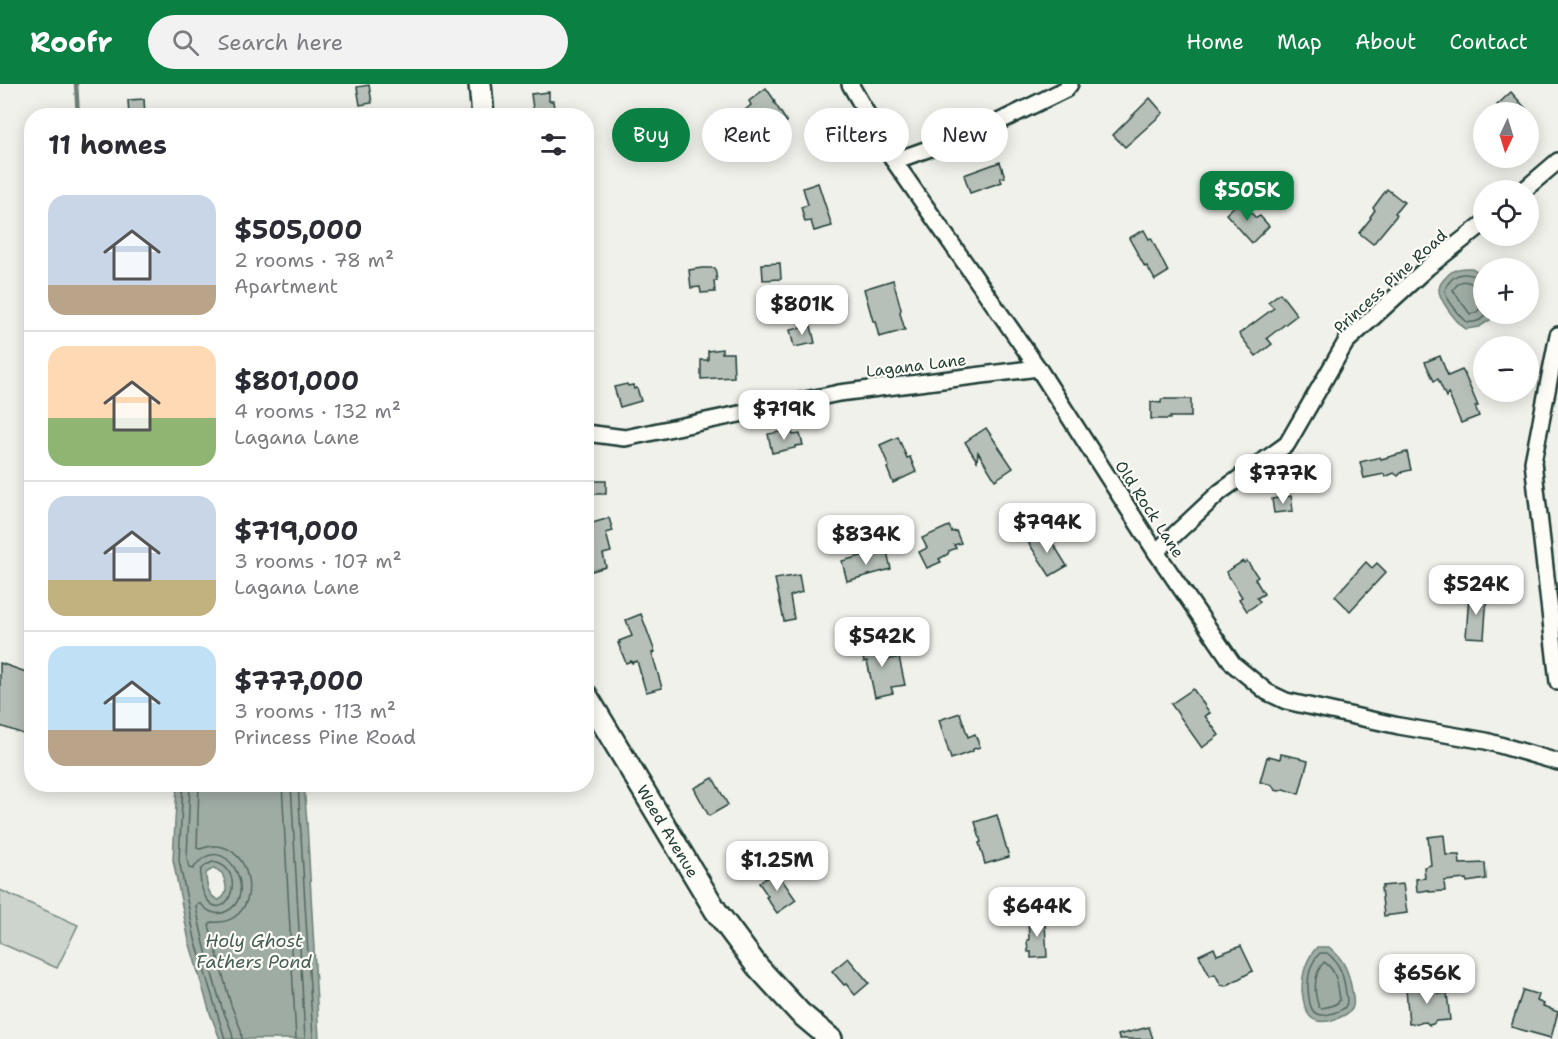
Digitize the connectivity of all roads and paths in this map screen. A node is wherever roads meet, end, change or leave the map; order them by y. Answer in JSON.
{"nodes":[{"id":1,"x":480,"y":84,"type":"edge"},
{"id":2,"x":850,"y":84,"type":"edge"},
{"id":3,"x":1070,"y":84,"type":"edge"},
{"id":4,"x":482,"y":108,"type":"edge"},
{"id":5,"x":864,"y":108,"type":"edge"},
{"id":6,"x":909,"y":156,"type":"edge"},
{"id":7,"x":1558,"y":160,"type":"edge"},
{"id":8,"x":895,"y":162,"type":"edge"},
{"id":9,"x":1535,"y":180,"type":"edge"},
{"id":10,"x":1473,"y":231,"type":"edge"},
{"id":11,"x":1558,"y":335,"type":"edge"},
{"id":12,"x":1038,"y":368,"type":"junction"},
{"id":13,"x":594,"y":434,"type":"edge"},
{"id":14,"x":1156,"y":552,"type":"junction"},
{"id":15,"x":1558,"y":682,"type":"edge"},
{"id":16,"x":594,"y":708,"type":"edge"},
{"id":17,"x":1558,"y":762,"type":"edge"},
{"id":18,"x":831,"y":1039,"type":"edge"}],
"edges":[{"from":1,"to":4,"type":"main road"},
{"from":2,"to":5,"type":"street","name":"Old Rock Lane"},
{"from":3,"to":6,"type":"street"},
{"from":7,"to":9,"type":"street"},
{"from":8,"to":12,"type":"street","name":"Old Rock Lane"},
{"from":10,"to":14,"type":"street","name":"Princess Pine Road"},
{"from":11,"to":15,"type":"street"},
{"from":12,"to":13,"type":"street","name":"Lagana Lane"},
{"from":12,"to":14,"type":"street","name":"Old Rock Lane"},
{"from":14,"to":17,"type":"street","name":"Old Rock Lane"},
{"from":16,"to":18,"type":"main road","name":"Weed Avenue"}]}
